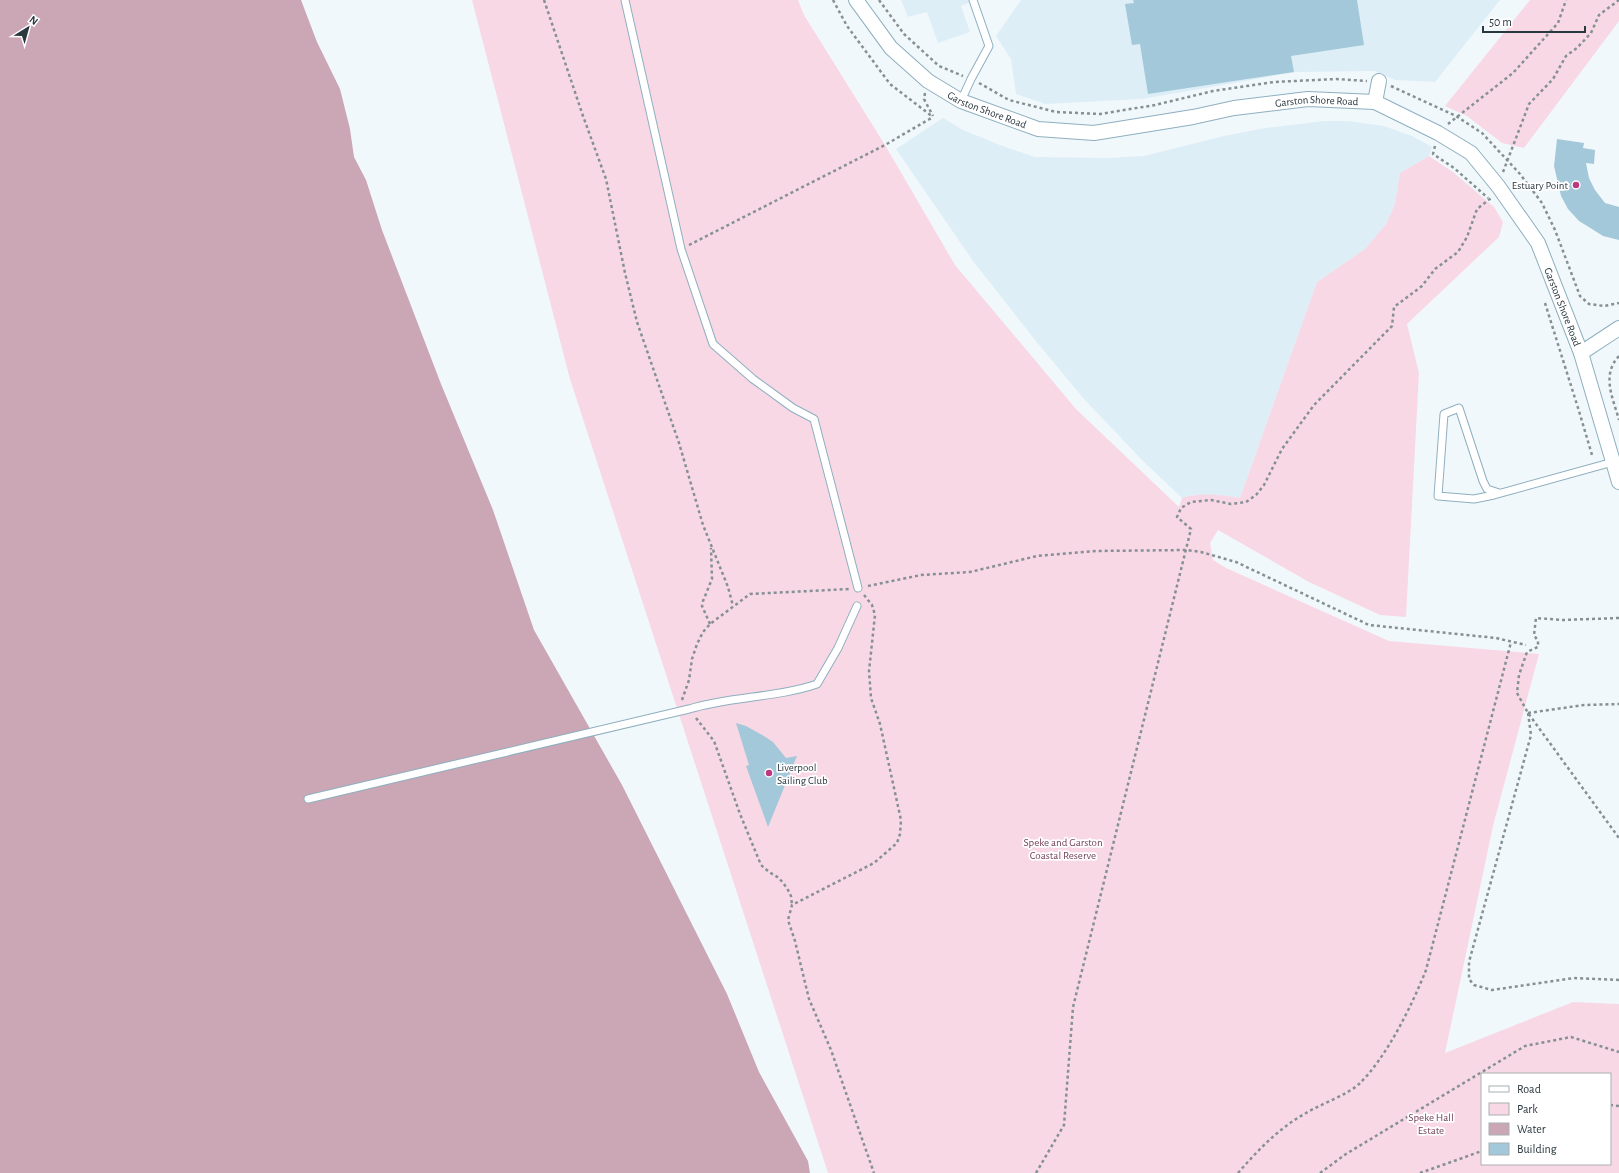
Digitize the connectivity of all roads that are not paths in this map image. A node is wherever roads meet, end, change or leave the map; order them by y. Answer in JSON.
{"nodes":[{"id":1,"x":625,"y":0,"type":"edge"},
{"id":2,"x":856,"y":0,"type":"edge"},
{"id":3,"x":973,"y":0,"type":"edge"},
{"id":4,"x":1379,"y":81,"type":"road end"},
{"id":5,"x":961,"y":102,"type":"junction"},
{"id":6,"x":1375,"y":102,"type":"junction"},
{"id":7,"x":1619,"y":328,"type":"edge"},
{"id":8,"x":1581,"y":353,"type":"junction"},
{"id":9,"x":1613,"y":462,"type":"junction"},
{"id":10,"x":1619,"y":482,"type":"edge"},
{"id":11,"x":1496,"y":494,"type":"junction"},
{"id":12,"x":858,"y":588,"type":"road end"},
{"id":13,"x":857,"y":606,"type":"dead end"},
{"id":14,"x":308,"y":799,"type":"dead end"}],
"edges":[{"from":1,"to":12,"type":"lane"},
{"from":2,"to":5,"type":"street","name":"Garston Shore Road"},
{"from":3,"to":5,"type":"lane"},
{"from":4,"to":6,"type":"street"},
{"from":5,"to":6,"type":"street","name":"Garston Shore Road"},
{"from":6,"to":8,"type":"street","name":"Garston Shore Road"},
{"from":7,"to":8,"type":"street"},
{"from":8,"to":9,"type":"street","name":"Garston Shore Road"},
{"from":9,"to":10,"type":"street","name":"Garston Shore Road"},
{"from":9,"to":11,"type":"lane"},
{"from":11,"to":11,"type":"lane"},
{"from":13,"to":14,"type":"lane"}]}
